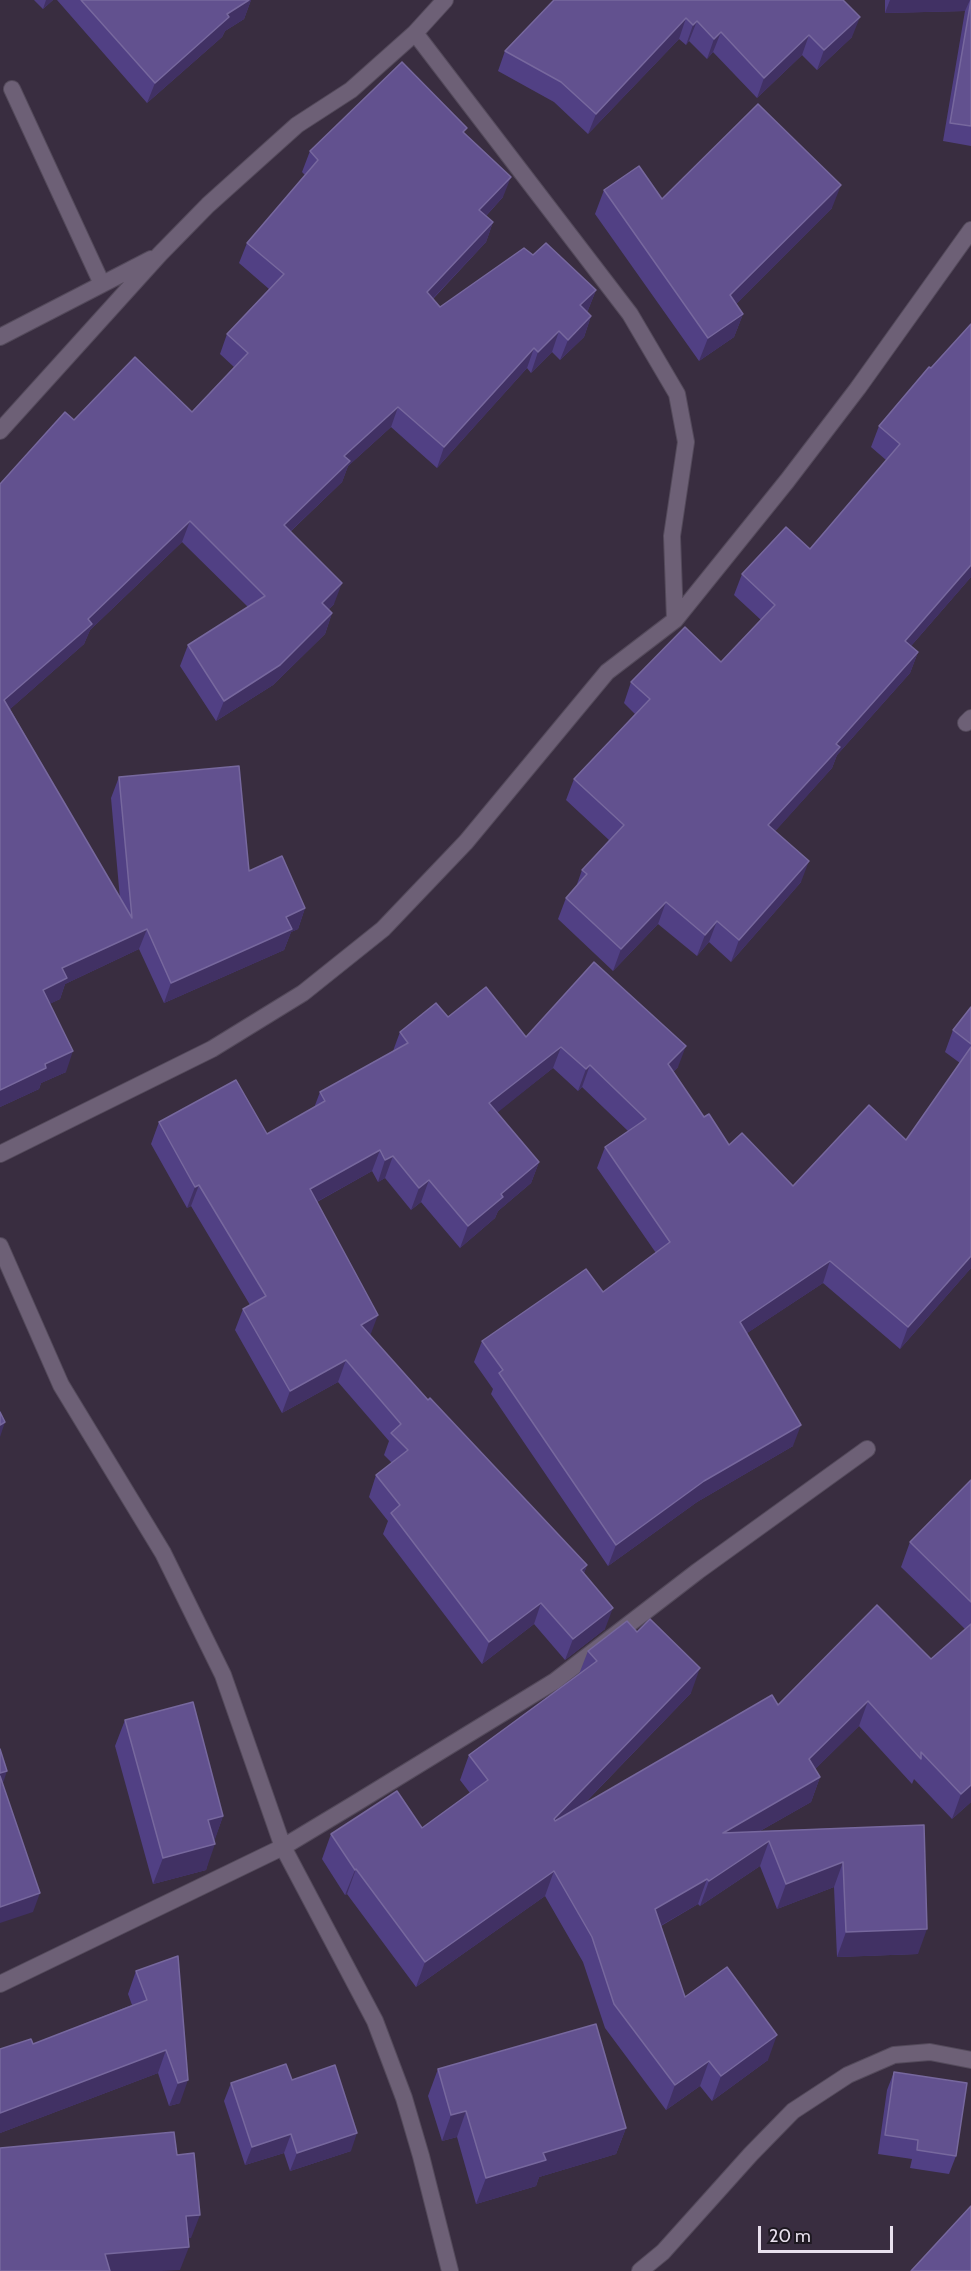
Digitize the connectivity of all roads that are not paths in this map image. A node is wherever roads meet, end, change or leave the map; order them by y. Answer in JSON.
{"nodes":[{"id":1,"x":445,"y":0,"type":"edge"},
{"id":2,"x":415,"y":33,"type":"junction"},
{"id":3,"x":12,"y":89,"type":"dead end"},
{"id":4,"x":971,"y":230,"type":"edge"},
{"id":5,"x":160,"y":255,"type":"junction"},
{"id":6,"x":102,"y":284,"type":"junction"},
{"id":7,"x":0,"y":337,"type":"edge"},
{"id":8,"x":0,"y":431,"type":"edge"},
{"id":9,"x":675,"y":620,"type":"junction"},
{"id":10,"x":0,"y":1154,"type":"edge"},
{"id":11,"x":0,"y":1246,"type":"edge"},
{"id":12,"x":867,"y":1449,"type":"dead end"},
{"id":13,"x":283,"y":1847,"type":"junction"},
{"id":14,"x":0,"y":1984,"type":"edge"},
{"id":15,"x":971,"y":2060,"type":"edge"},
{"id":16,"x":450,"y":2271,"type":"edge"},
{"id":17,"x":640,"y":2271,"type":"edge"}],
"edges":[{"from":1,"to":2,"type":"street"},
{"from":2,"to":5,"type":"street"},
{"from":2,"to":9,"type":"street"},
{"from":3,"to":6,"type":"street"},
{"from":4,"to":9,"type":"street"},
{"from":5,"to":6,"type":"street"},
{"from":5,"to":8,"type":"street"},
{"from":6,"to":7,"type":"street"},
{"from":9,"to":10,"type":"street"},
{"from":11,"to":13,"type":"street"},
{"from":12,"to":13,"type":"street"},
{"from":13,"to":14,"type":"street"},
{"from":13,"to":16,"type":"street"},
{"from":15,"to":17,"type":"street"}]}
